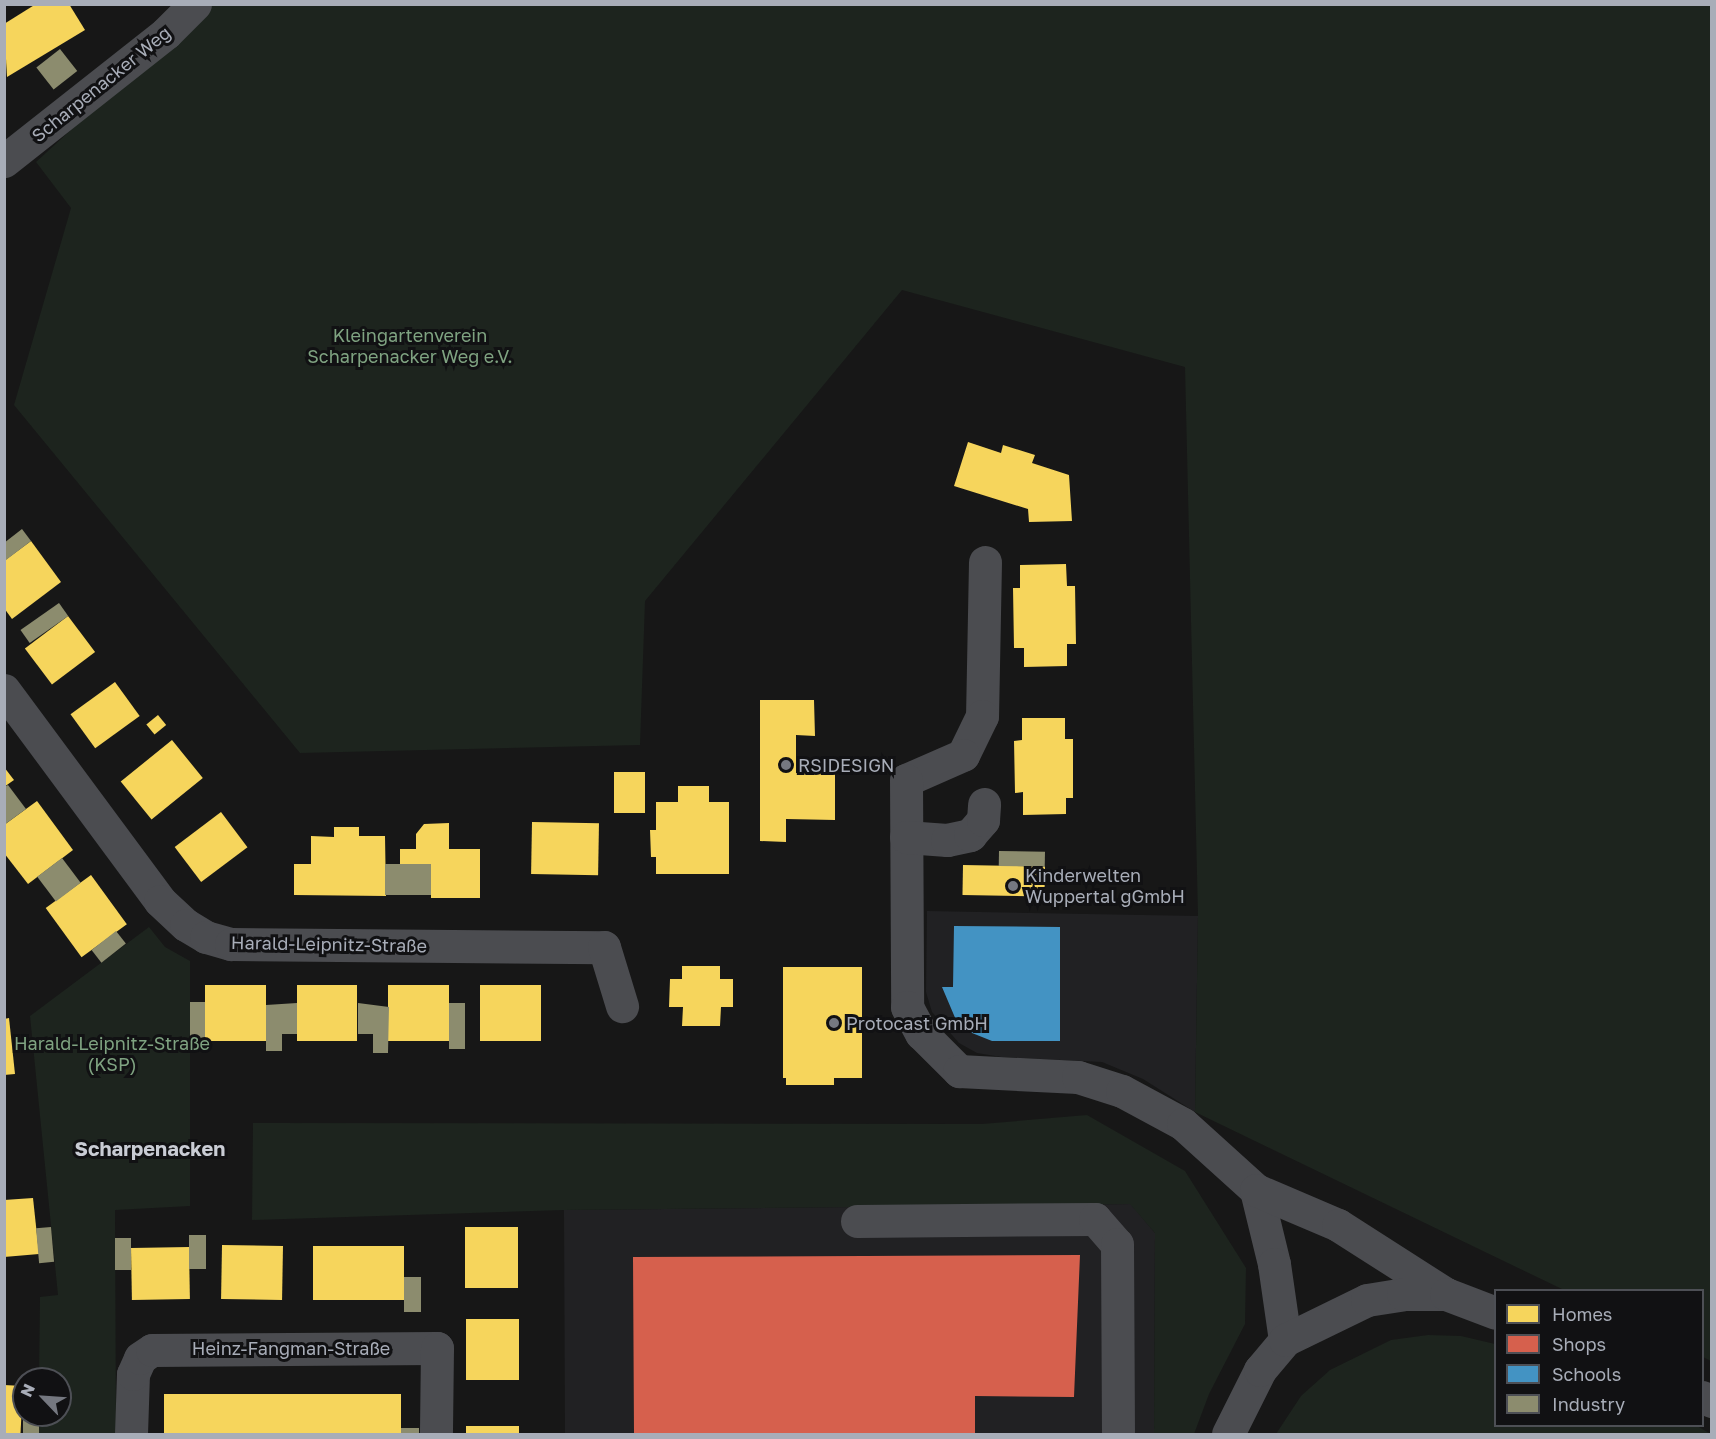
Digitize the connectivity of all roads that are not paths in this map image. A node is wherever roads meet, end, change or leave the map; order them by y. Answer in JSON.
{"nodes":[{"id":1,"x":195,"y":4,"type":"edge"},
{"id":2,"x":4,"y":161,"type":"edge"},
{"id":3,"x":985,"y":562,"type":"dead end"},
{"id":4,"x":4,"y":690,"type":"edge"},
{"id":5,"x":984,"y":804,"type":"dead end"},
{"id":6,"x":906,"y":837,"type":"junction"},
{"id":7,"x":622,"y":1006,"type":"dead end"},
{"id":8,"x":1256,"y":1190,"type":"junction"},
{"id":9,"x":857,"y":1221,"type":"dead end"},
{"id":10,"x":1446,"y":1294,"type":"junction"},
{"id":11,"x":1494,"y":1312,"type":"edge"},
{"id":12,"x":1285,"y":1340,"type":"junction"},
{"id":13,"x":131,"y":1434,"type":"edge"},
{"id":14,"x":436,"y":1434,"type":"edge"},
{"id":15,"x":1118,"y":1434,"type":"edge"},
{"id":16,"x":1228,"y":1434,"type":"edge"}],
"edges":[{"from":1,"to":2,"type":"street","name":"Scharpenacker Weg"},
{"from":3,"to":6,"type":"street"},
{"from":4,"to":7,"type":"street","name":"Harald-Leipnitz-Straße"},
{"from":5,"to":6,"type":"street"},
{"from":6,"to":8,"type":"street"},
{"from":8,"to":10,"type":"street"},
{"from":8,"to":12,"type":"street"},
{"from":9,"to":15,"type":"street"},
{"from":10,"to":11,"type":"street"},
{"from":10,"to":12,"type":"street"},
{"from":12,"to":16,"type":"street"},
{"from":13,"to":14,"type":"street","name":"Heinz-Fangman-Straße"}]}
